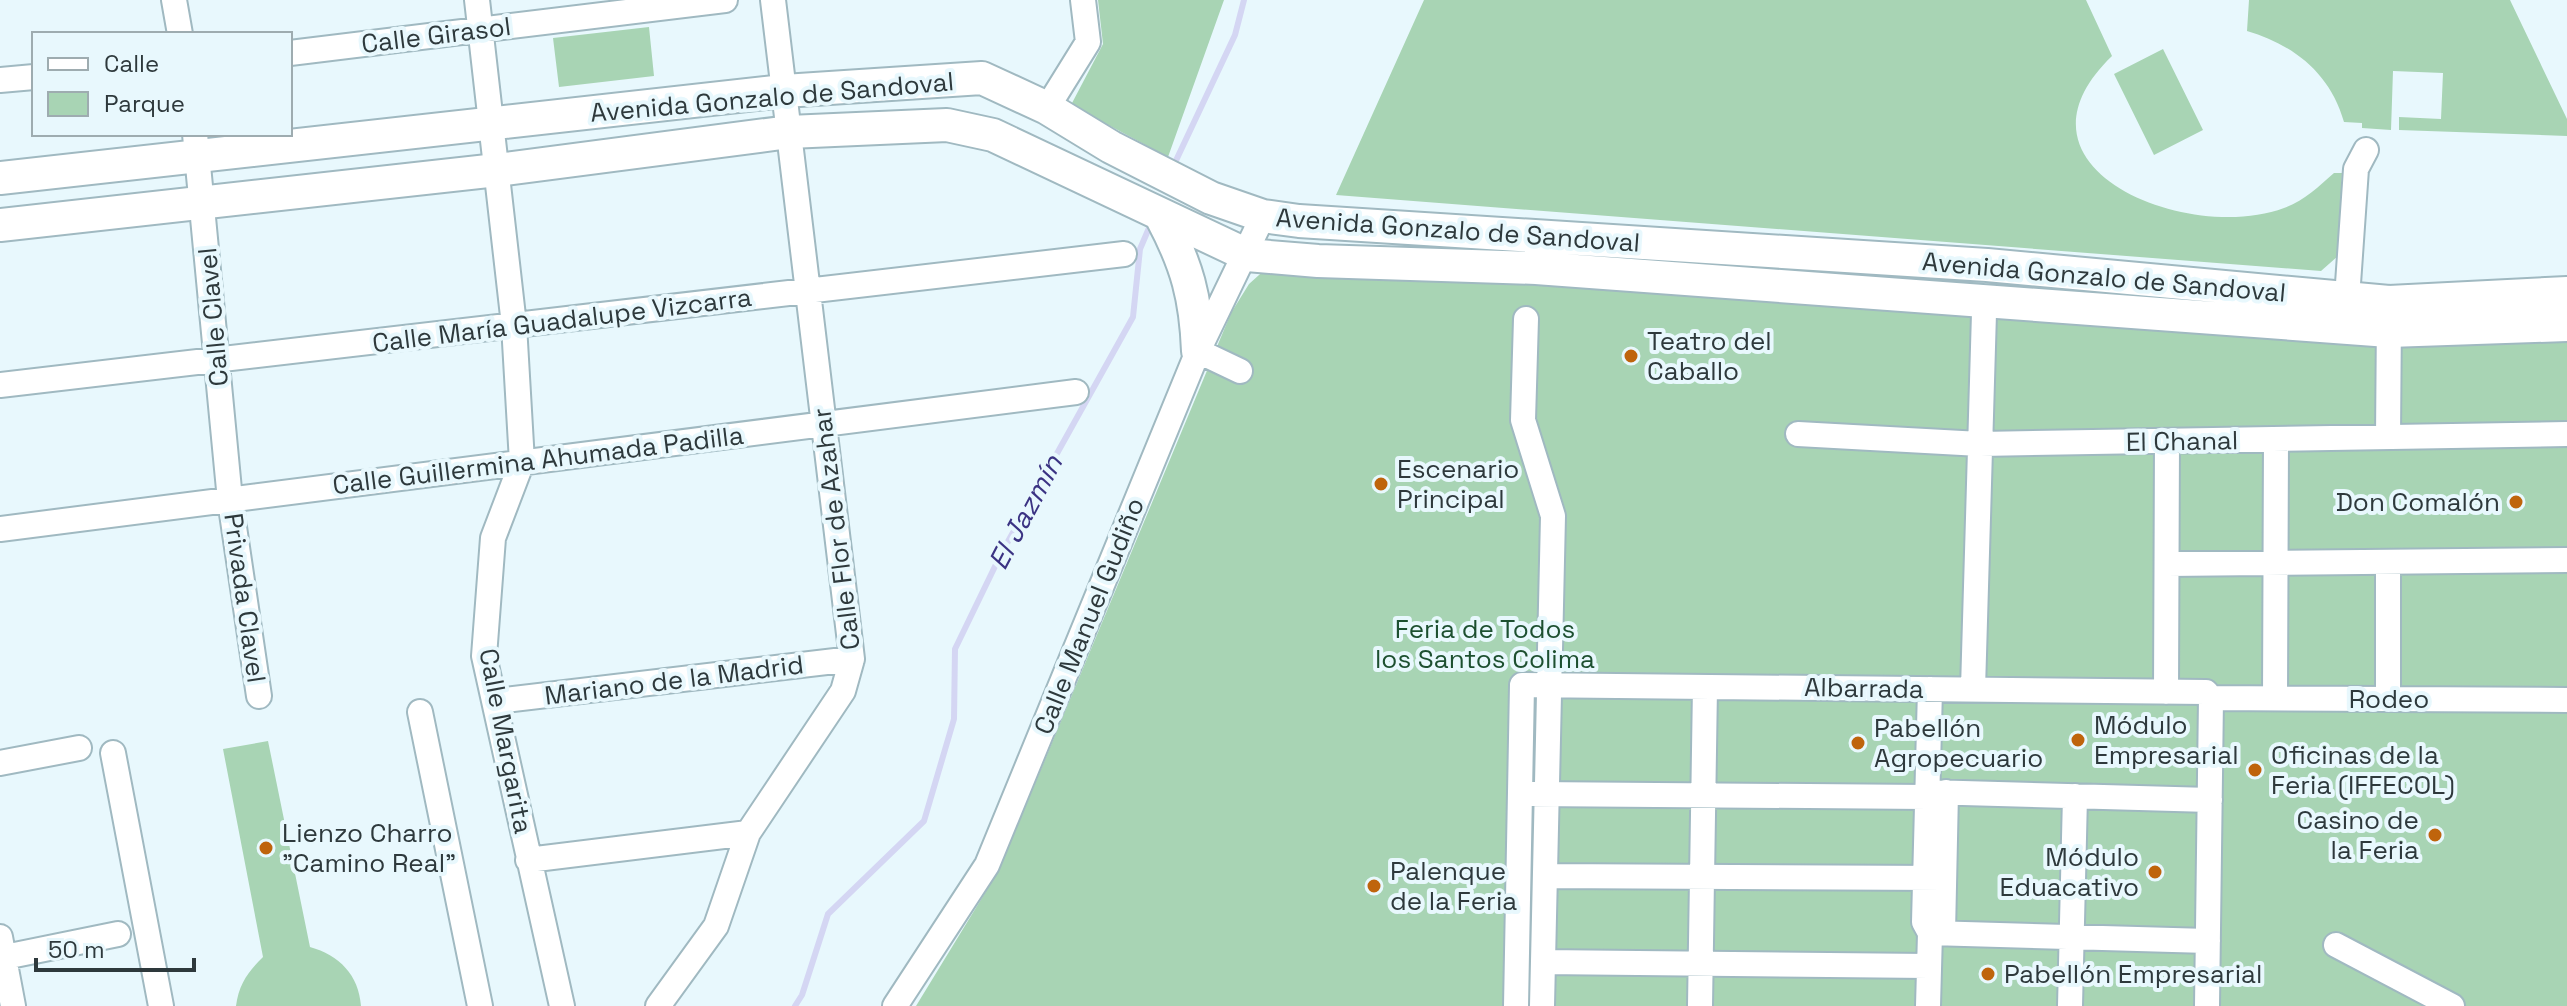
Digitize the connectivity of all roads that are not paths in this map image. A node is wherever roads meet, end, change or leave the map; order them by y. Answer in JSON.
{"nodes":[{"id":1,"x":174,"y":0,"type":"edge"},
{"id":2,"x":477,"y":0,"type":"edge"},
{"id":3,"x":725,"y":0,"type":"edge"},
{"id":4,"x":773,"y":0,"type":"edge"},
{"id":5,"x":1083,"y":0,"type":"edge"},
{"id":6,"x":480,"y":30,"type":"junction"},
{"id":7,"x":180,"y":32,"type":"edge"},
{"id":8,"x":292,"y":53,"type":"edge"},
{"id":9,"x":32,"y":77,"type":"edge"},
{"id":10,"x":0,"y":80,"type":"edge"},
{"id":11,"x":784,"y":91,"type":"junction"},
{"id":12,"x":1047,"y":108,"type":"junction"},
{"id":13,"x":492,"y":124,"type":"junction"},
{"id":14,"x":789,"y":132,"type":"junction"},
{"id":15,"x":197,"y":146,"type":"edge"},
{"id":16,"x":2366,"y":150,"type":"dead end"},
{"id":17,"x":497,"y":170,"type":"junction"},
{"id":18,"x":0,"y":178,"type":"edge"},
{"id":19,"x":202,"y":201,"type":"junction"},
{"id":20,"x":1155,"y":214,"type":"junction"},
{"id":21,"x":1263,"y":216,"type":"junction"},
{"id":22,"x":0,"y":225,"type":"edge"},
{"id":23,"x":1124,"y":254,"type":"dead end"},
{"id":24,"x":1247,"y":255,"type":"junction"},
{"id":25,"x":808,"y":291,"type":"junction"},
{"id":26,"x":2567,"y":293,"type":"edge"},
{"id":27,"x":2347,"y":298,"type":"junction"},
{"id":28,"x":1984,"y":313,"type":"dead end"},
{"id":29,"x":2389,"y":316,"type":"junction"},
{"id":30,"x":1526,"y":319,"type":"dead end"},
{"id":31,"x":514,"y":325,"type":"junction"},
{"id":32,"x":2567,"y":325,"type":"edge"},
{"id":33,"x":1198,"y":351,"type":"junction"},
{"id":34,"x":217,"y":360,"type":"junction"},
{"id":35,"x":1240,"y":371,"type":"dead end"},
{"id":36,"x":0,"y":385,"type":"edge"},
{"id":37,"x":1076,"y":392,"type":"dead end"},
{"id":38,"x":824,"y":424,"type":"junction"},
{"id":39,"x":1798,"y":434,"type":"dead end"},
{"id":40,"x":2567,"y":434,"type":"edge"},
{"id":41,"x":2388,"y":437,"type":"junction"},
{"id":42,"x":2276,"y":439,"type":"junction"},
{"id":43,"x":2167,"y":441,"type":"junction"},
{"id":44,"x":1980,"y":444,"type":"junction"},
{"id":45,"x":522,"y":462,"type":"junction"},
{"id":46,"x":230,"y":500,"type":"junction"},
{"id":47,"x":0,"y":529,"type":"edge"},
{"id":48,"x":2567,"y":560,"type":"edge"},
{"id":49,"x":2388,"y":562,"type":"junction"},
{"id":50,"x":2276,"y":563,"type":"junction"},
{"id":51,"x":2167,"y":564,"type":"junction"},
{"id":52,"x":852,"y":659,"type":"junction"},
{"id":53,"x":1549,"y":685,"type":"junction"},
{"id":54,"x":1705,"y":687,"type":"junction"},
{"id":55,"x":1930,"y":689,"type":"junction"},
{"id":56,"x":1973,"y":689,"type":"junction"},
{"id":57,"x":2166,"y":692,"type":"junction"},
{"id":58,"x":2209,"y":695,"type":"junction"},
{"id":59,"x":259,"y":696,"type":"dead end"},
{"id":60,"x":2275,"y":698,"type":"junction"},
{"id":61,"x":2388,"y":699,"type":"junction"},
{"id":62,"x":2567,"y":700,"type":"edge"},
{"id":63,"x":496,"y":701,"type":"junction"},
{"id":64,"x":420,"y":712,"type":"dead end"},
{"id":65,"x":79,"y":748,"type":"dead end"},
{"id":66,"x":113,"y":753,"type":"dead end"},
{"id":67,"x":0,"y":763,"type":"edge"},
{"id":68,"x":1520,"y":794,"type":"junction"},
{"id":69,"x":1547,"y":794,"type":"junction"},
{"id":70,"x":1933,"y":794,"type":"junction"},
{"id":71,"x":1703,"y":796,"type":"junction"},
{"id":72,"x":2075,"y":796,"type":"junction"},
{"id":73,"x":2210,"y":800,"type":"junction"},
{"id":74,"x":748,"y":833,"type":"junction"},
{"id":75,"x":528,"y":860,"type":"junction"},
{"id":76,"x":1545,"y":876,"type":"junction"},
{"id":77,"x":1702,"y":877,"type":"junction"},
{"id":78,"x":1935,"y":878,"type":"junction"},
{"id":79,"x":1936,"y":933,"type":"junction"},
{"id":80,"x":118,"y":934,"type":"dead end"},
{"id":81,"x":2072,"y":937,"type":"junction"},
{"id":82,"x":2208,"y":941,"type":"junction"},
{"id":83,"x":2336,"y":945,"type":"dead end"},
{"id":84,"x":1,"y":950,"type":"edge"},
{"id":85,"x":1543,"y":962,"type":"junction"},
{"id":86,"x":1701,"y":964,"type":"junction"},
{"id":87,"x":1929,"y":966,"type":"junction"},
{"id":88,"x":13,"y":1006,"type":"edge"},
{"id":89,"x":161,"y":1006,"type":"edge"},
{"id":90,"x":480,"y":1006,"type":"edge"},
{"id":91,"x":562,"y":1006,"type":"edge"},
{"id":92,"x":658,"y":1006,"type":"edge"},
{"id":93,"x":895,"y":1006,"type":"edge"},
{"id":94,"x":1516,"y":1006,"type":"edge"},
{"id":95,"x":1542,"y":1006,"type":"edge"},
{"id":96,"x":1700,"y":1006,"type":"edge"},
{"id":97,"x":1928,"y":1006,"type":"edge"},
{"id":98,"x":2070,"y":1006,"type":"edge"},
{"id":99,"x":2207,"y":1006,"type":"edge"},
{"id":100,"x":2452,"y":1006,"type":"edge"}],
"edges":[{"from":1,"to":7,"type":"street"},
{"from":2,"to":6,"type":"street","name":"Calle Margarita"},
{"from":3,"to":6,"type":"street","name":"Calle Girasol"},
{"from":4,"to":11,"type":"street","name":"Calle Flor de Azahar"},
{"from":5,"to":12,"type":"street"},
{"from":6,"to":8,"type":"street","name":"Calle Girasol"},
{"from":6,"to":13,"type":"street","name":"Calle Margarita"},
{"from":9,"to":10,"type":"street"},
{"from":11,"to":12,"type":"main road","name":"Avenida Gonzalo de Sandoval"},
{"from":11,"to":13,"type":"main road","name":"Avenida Gonzalo de Sandoval"},
{"from":11,"to":14,"type":"street","name":"Calle Flor de Azahar"},
{"from":12,"to":21,"type":"main road","name":"Avenida Gonzalo de Sandoval"},
{"from":13,"to":15,"type":"main road","name":"Avenida Gonzalo de Sandoval"},
{"from":13,"to":17,"type":"street","name":"Calle Margarita"},
{"from":14,"to":17,"type":"main road","name":"Avenida Gonzalo de Sandoval"},
{"from":14,"to":20,"type":"main road","name":"Avenida Gonzalo de Sandoval"},
{"from":14,"to":25,"type":"street","name":"Calle Flor de Azahar"},
{"from":15,"to":18,"type":"main road","name":"Avenida Gonzalo de Sandoval"},
{"from":15,"to":19,"type":"street","name":"Calle Clavel"},
{"from":16,"to":27,"type":"street"},
{"from":17,"to":19,"type":"main road","name":"Avenida Gonzalo de Sandoval"},
{"from":17,"to":31,"type":"street","name":"Calle Margarita"},
{"from":19,"to":22,"type":"main road","name":"Avenida Gonzalo de Sandoval"},
{"from":19,"to":34,"type":"street","name":"Calle Clavel"},
{"from":20,"to":24,"type":"main road","name":"Avenida Gonzalo de Sandoval"},
{"from":20,"to":33,"type":"main road"},
{"from":21,"to":24,"type":"street","name":"Calle Manuel Gudiño"},
{"from":21,"to":27,"type":"main road","name":"Avenida Gonzalo de Sandoval"},
{"from":23,"to":25,"type":"street","name":"Calle María Guadalupe Vizcarra"},
{"from":24,"to":29,"type":"main road","name":"Avenida Gonzalo de Sandoval"},
{"from":24,"to":33,"type":"street","name":"Calle Manuel Gudiño"},
{"from":25,"to":31,"type":"street","name":"Calle María Guadalupe Vizcarra"},
{"from":25,"to":38,"type":"street","name":"Calle Flor de Azahar"},
{"from":26,"to":29,"type":"main road","name":"Avenida Gonzalo de Sandoval"},
{"from":27,"to":29,"type":"main road","name":"Avenida Gonzalo de Sandoval"},
{"from":28,"to":44,"type":"street"},
{"from":29,"to":32,"type":"main road","name":"Avenida Gonzalo de Sandoval"},
{"from":29,"to":41,"type":"street"},
{"from":30,"to":53,"type":"street"},
{"from":31,"to":34,"type":"street","name":"Calle María Guadalupe Vizcarra"},
{"from":31,"to":45,"type":"street","name":"Calle Margarita"},
{"from":33,"to":35,"type":"street"},
{"from":33,"to":93,"type":"street","name":"Calle Manuel Gudiño"},
{"from":34,"to":36,"type":"street","name":"Calle María Guadalupe Vizcarra"},
{"from":34,"to":46,"type":"street","name":"Calle Clavel"},
{"from":37,"to":38,"type":"street","name":"Calle Guillermina Ahumada Padilla"},
{"from":38,"to":45,"type":"street","name":"Calle Guillermina Ahumada Padilla"},
{"from":38,"to":52,"type":"street","name":"Calle Flor de Azahar"},
{"from":39,"to":44,"type":"street","name":"El Chanal"},
{"from":40,"to":41,"type":"street","name":"El Chanal"},
{"from":41,"to":42,"type":"street","name":"El Chanal"},
{"from":42,"to":43,"type":"street","name":"El Chanal"},
{"from":42,"to":50,"type":"street"},
{"from":43,"to":44,"type":"street","name":"El Chanal"},
{"from":43,"to":51,"type":"street"},
{"from":44,"to":56,"type":"street"},
{"from":45,"to":46,"type":"street","name":"Calle Guillermina Ahumada Padilla"},
{"from":45,"to":63,"type":"street","name":"Calle Margarita"},
{"from":46,"to":47,"type":"street","name":"Calle Guillermina Ahumada Padilla"},
{"from":46,"to":59,"type":"street","name":"Privada Clavel"},
{"from":48,"to":49,"type":"street"},
{"from":49,"to":50,"type":"street"},
{"from":49,"to":61,"type":"street"},
{"from":50,"to":51,"type":"street"},
{"from":50,"to":60,"type":"street"},
{"from":51,"to":57,"type":"street"},
{"from":52,"to":63,"type":"street","name":"Mariano de la Madrid"},
{"from":52,"to":74,"type":"street","name":"Calle Flor de Azahar"},
{"from":53,"to":54,"type":"street","name":"Albarrada"},
{"from":53,"to":68,"type":"street","name":"Albarrada"},
{"from":53,"to":69,"type":"street"},
{"from":54,"to":55,"type":"street","name":"Albarrada"},
{"from":54,"to":71,"type":"street"},
{"from":55,"to":56,"type":"street","name":"Albarrada"},
{"from":55,"to":70,"type":"street"},
{"from":56,"to":57,"type":"street","name":"Albarrada"},
{"from":57,"to":58,"type":"street","name":"Albarrada"},
{"from":58,"to":60,"type":"street","name":"Rodeo"},
{"from":58,"to":73,"type":"street"},
{"from":60,"to":61,"type":"street","name":"Rodeo"},
{"from":61,"to":62,"type":"street","name":"Rodeo"},
{"from":63,"to":75,"type":"street","name":"Calle Margarita"},
{"from":64,"to":90,"type":"street"},
{"from":65,"to":67,"type":"street"},
{"from":66,"to":89,"type":"street"},
{"from":68,"to":69,"type":"street"},
{"from":68,"to":94,"type":"street"},
{"from":69,"to":71,"type":"street"},
{"from":69,"to":76,"type":"street"},
{"from":70,"to":71,"type":"street"},
{"from":70,"to":72,"type":"street"},
{"from":70,"to":78,"type":"street"},
{"from":71,"to":77,"type":"street"},
{"from":72,"to":73,"type":"street"},
{"from":72,"to":81,"type":"street"},
{"from":73,"to":82,"type":"street"},
{"from":74,"to":75,"type":"street"},
{"from":74,"to":92,"type":"street","name":"Calle Flor de Azahar"},
{"from":75,"to":91,"type":"street","name":"Calle Margarita"},
{"from":76,"to":77,"type":"street"},
{"from":76,"to":85,"type":"street"},
{"from":77,"to":78,"type":"street"},
{"from":77,"to":86,"type":"street"},
{"from":78,"to":79,"type":"street"},
{"from":79,"to":81,"type":"street"},
{"from":79,"to":87,"type":"street"},
{"from":80,"to":84,"type":"street"},
{"from":81,"to":82,"type":"street"},
{"from":81,"to":98,"type":"street"},
{"from":82,"to":99,"type":"street"},
{"from":83,"to":100,"type":"street"},
{"from":84,"to":88,"type":"street"},
{"from":85,"to":86,"type":"street"},
{"from":85,"to":95,"type":"street"},
{"from":86,"to":87,"type":"street"},
{"from":86,"to":96,"type":"street"},
{"from":87,"to":97,"type":"street"}]}
